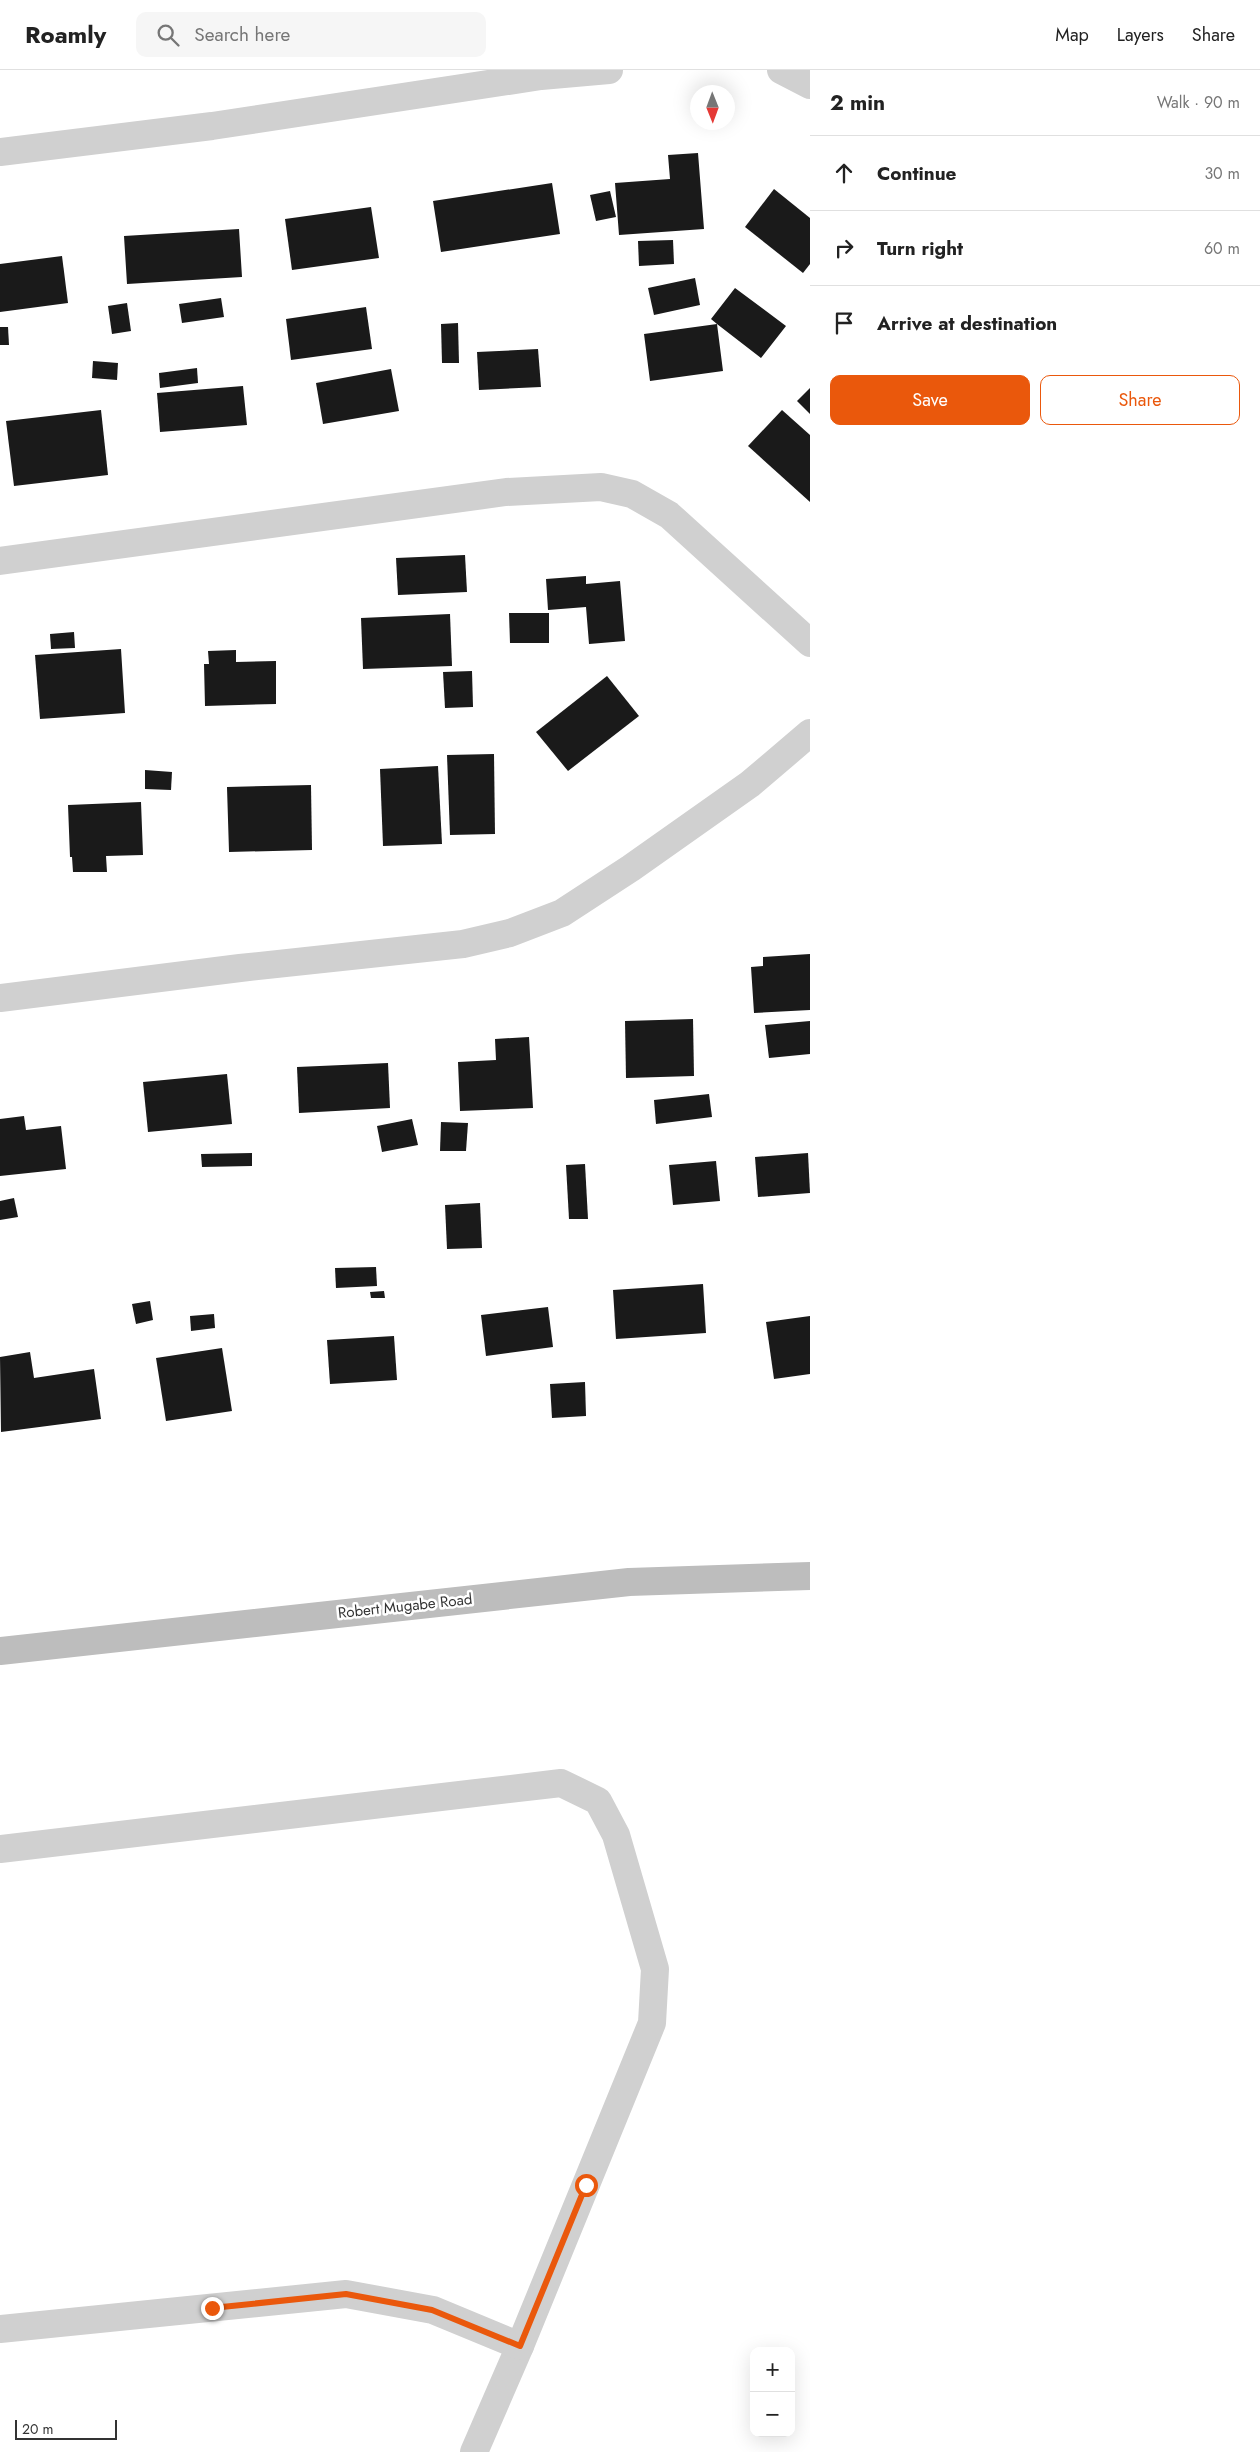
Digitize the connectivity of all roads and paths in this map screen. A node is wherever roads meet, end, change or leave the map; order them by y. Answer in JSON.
{"nodes":[{"id":1,"x":609,"y":70,"type":"edge"},
{"id":2,"x":781,"y":70,"type":"edge"},
{"id":3,"x":810,"y":85,"type":"edge"},
{"id":4,"x":0,"y":152,"type":"edge"},
{"id":5,"x":0,"y":561,"type":"edge"},
{"id":6,"x":810,"y":643,"type":"edge"},
{"id":7,"x":810,"y":734,"type":"edge"},
{"id":8,"x":0,"y":998,"type":"edge"},
{"id":9,"x":810,"y":1576,"type":"edge"},
{"id":10,"x":0,"y":1651,"type":"edge"},
{"id":11,"x":0,"y":1849,"type":"edge"},
{"id":12,"x":0,"y":2329,"type":"edge"},
{"id":13,"x":520,"y":2346,"type":"junction"},
{"id":14,"x":474,"y":2452,"type":"edge"}],
"edges":[{"from":1,"to":4,"type":"street"},
{"from":2,"to":3,"type":"street"},
{"from":5,"to":6,"type":"street"},
{"from":7,"to":8,"type":"street"},
{"from":9,"to":10,"type":"main road","name":"Robert Mugabe Road"},
{"from":11,"to":13,"type":"street"},
{"from":12,"to":13,"type":"street"},
{"from":13,"to":14,"type":"street"}]}
